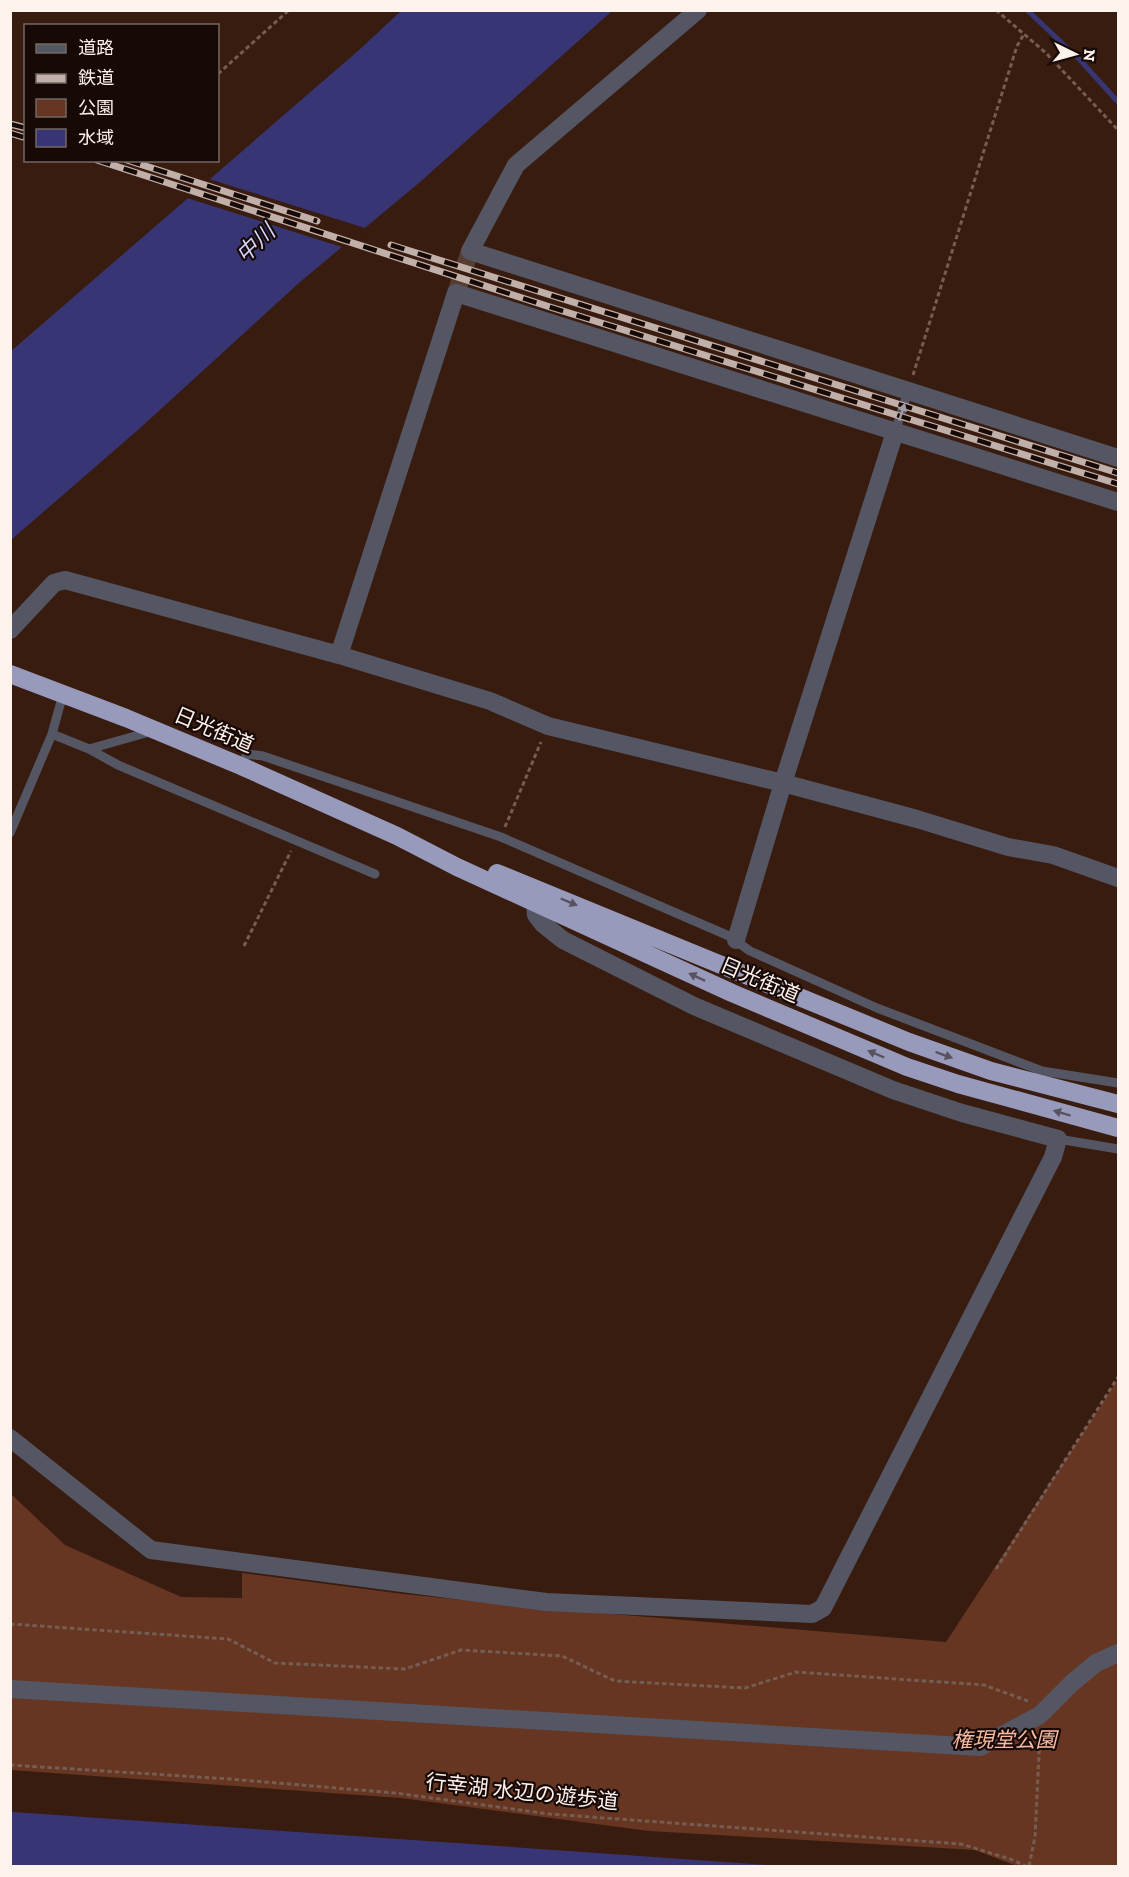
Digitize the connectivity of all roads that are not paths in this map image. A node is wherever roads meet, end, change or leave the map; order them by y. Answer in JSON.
{"nodes":[{"id":1,"x":698,"y":10,"type":"edge"},
{"id":2,"x":908,"y":391,"type":"junction"},
{"id":3,"x":895,"y":432,"type":"junction"},
{"id":4,"x":1119,"y":458,"type":"edge"},
{"id":5,"x":1119,"y":502,"type":"edge"},
{"id":6,"x":10,"y":630,"type":"edge"},
{"id":7,"x":339,"y":655,"type":"junction"},
{"id":8,"x":10,"y":674,"type":"edge"},
{"id":9,"x":63,"y":694,"type":"junction"},
{"id":10,"x":157,"y":730,"type":"junction"},
{"id":11,"x":52,"y":734,"type":"junction"},
{"id":12,"x":89,"y":749,"type":"junction"},
{"id":13,"x":241,"y":766,"type":"junction"},
{"id":14,"x":783,"y":783,"type":"junction"},
{"id":15,"x":10,"y":833,"type":"edge"},
{"id":16,"x":375,"y":874,"type":"dead end"},
{"id":17,"x":1119,"y":878,"type":"edge"},
{"id":18,"x":538,"y":896,"type":"junction"},
{"id":19,"x":736,"y":940,"type":"junction"},
{"id":20,"x":1039,"y":1077,"type":"junction"},
{"id":21,"x":1119,"y":1083,"type":"edge"},
{"id":22,"x":1119,"y":1104,"type":"edge"},
{"id":23,"x":1119,"y":1128,"type":"edge"},
{"id":24,"x":1058,"y":1139,"type":"junction"},
{"id":25,"x":1119,"y":1149,"type":"edge"},
{"id":26,"x":10,"y":1438,"type":"edge"},
{"id":27,"x":1119,"y":1653,"type":"edge"},
{"id":28,"x":10,"y":1689,"type":"edge"}],
"edges":[{"from":1,"to":2,"type":"street"},
{"from":3,"to":2,"type":"lane","one_way":true},
{"from":2,"to":4,"type":"street"},
{"from":3,"to":5,"type":"street"},
{"from":3,"to":7,"type":"street"},
{"from":3,"to":14,"type":"street"},
{"from":6,"to":7,"type":"street"},
{"from":7,"to":14,"type":"street"},
{"from":8,"to":9,"type":"highway","name":"日光街道"},
{"from":9,"to":10,"type":"highway","name":"日光街道"},
{"from":9,"to":11,"type":"lane"},
{"from":10,"to":12,"type":"lane"},
{"from":10,"to":13,"type":"highway","name":"日光街道"},
{"from":11,"to":12,"type":"lane"},
{"from":11,"to":15,"type":"lane"},
{"from":12,"to":16,"type":"lane"},
{"from":13,"to":18,"type":"highway","name":"日光街道"},
{"from":13,"to":19,"type":"lane"},
{"from":14,"to":17,"type":"street"},
{"from":14,"to":19,"type":"street"},
{"from":18,"to":20,"type":"highway","name":"日光街道","one_way":true},
{"from":23,"to":18,"type":"highway","name":"日光街道","one_way":true},
{"from":18,"to":24,"type":"street"},
{"from":19,"to":20,"type":"lane"},
{"from":20,"to":21,"type":"lane"},
{"from":20,"to":22,"type":"highway","name":"日光街道"},
{"from":24,"to":25,"type":"lane"},
{"from":24,"to":26,"type":"street"},
{"from":27,"to":28,"type":"street"}]}
